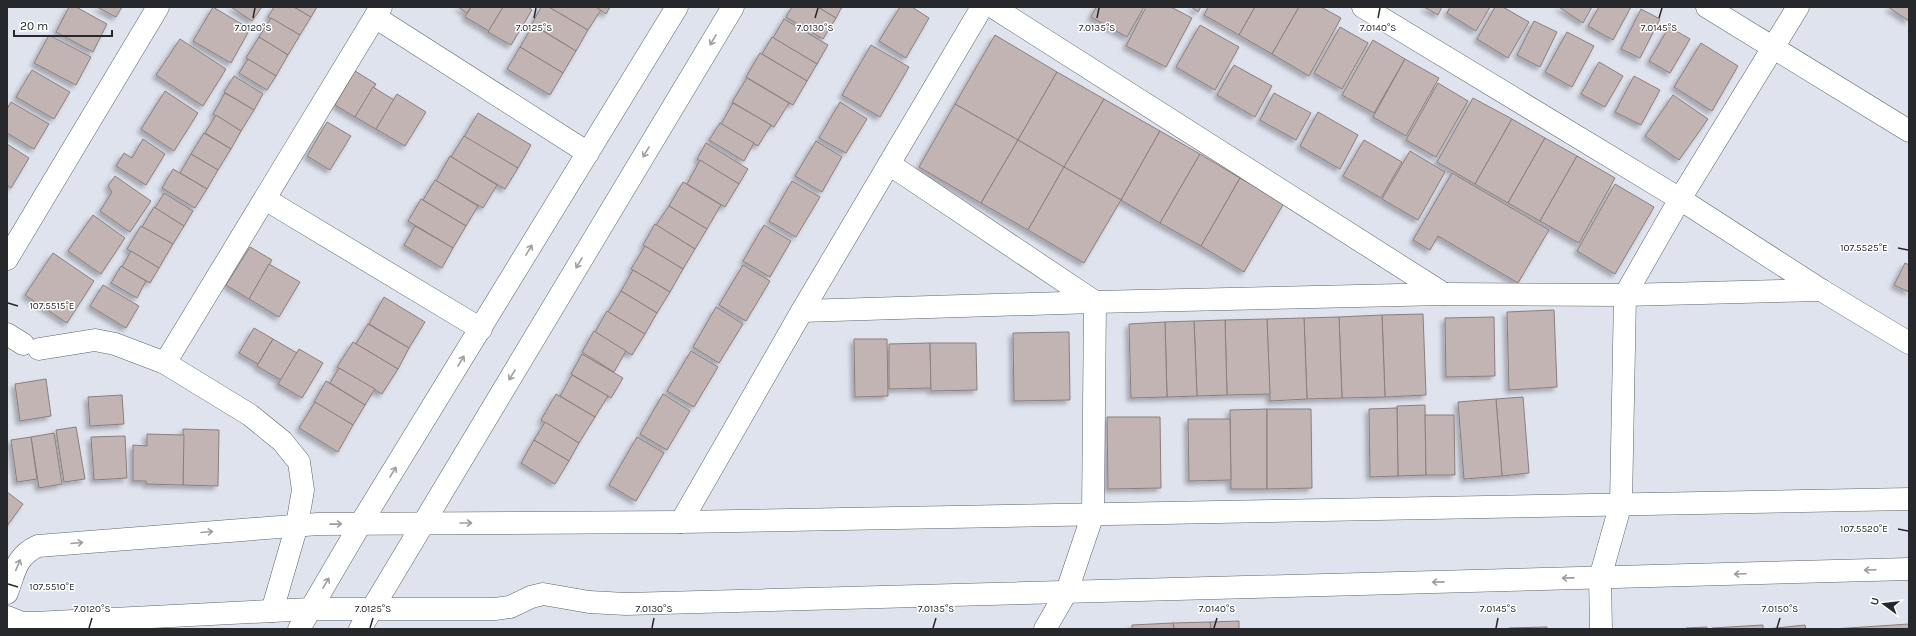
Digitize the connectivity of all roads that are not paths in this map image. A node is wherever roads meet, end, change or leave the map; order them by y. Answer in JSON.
{"nodes":[{"id":1,"x":158,"y":7,"type":"edge"},
{"id":2,"x":677,"y":7,"type":"edge"},
{"id":3,"x":733,"y":7,"type":"edge"},
{"id":4,"x":982,"y":7,"type":"edge"},
{"id":5,"x":993,"y":7,"type":"edge"},
{"id":6,"x":1363,"y":7,"type":"edge"},
{"id":7,"x":1707,"y":7,"type":"edge"},
{"id":8,"x":1798,"y":7,"type":"edge"},
{"id":9,"x":378,"y":12,"type":"edge"},
{"id":10,"x":1773,"y":47,"type":"junction"},
{"id":11,"x":1909,"y":131,"type":"edge"},
{"id":12,"x":588,"y":153,"type":"junction"},
{"id":13,"x":889,"y":164,"type":"junction"},
{"id":14,"x":265,"y":199,"type":"junction"},
{"id":15,"x":1680,"y":199,"type":"junction"},
{"id":16,"x":7,"y":259,"type":"edge"},
{"id":17,"x":1821,"y":290,"type":"junction"},
{"id":18,"x":1444,"y":294,"type":"junction"},
{"id":19,"x":1626,"y":295,"type":"junction"},
{"id":20,"x":1095,"y":302,"type":"junction"},
{"id":21,"x":802,"y":312,"type":"junction"},
{"id":22,"x":481,"y":329,"type":"junction"},
{"id":23,"x":23,"y":342,"type":"edge"},
{"id":24,"x":1909,"y":343,"type":"edge"},
{"id":25,"x":165,"y":363,"type":"junction"},
{"id":26,"x":1909,"y":499,"type":"edge"},
{"id":27,"x":1621,"y":503,"type":"junction"},
{"id":28,"x":1093,"y":514,"type":"junction"},
{"id":29,"x":681,"y":522,"type":"junction"},
{"id":30,"x":361,"y":523,"type":"junction"},
{"id":31,"x":423,"y":523,"type":"junction"},
{"id":32,"x":297,"y":525,"type":"junction"},
{"id":33,"x":1909,"y":569,"type":"edge"},
{"id":34,"x":1600,"y":578,"type":"junction"},
{"id":35,"x":1067,"y":591,"type":"junction"},
{"id":36,"x":7,"y":593,"type":"edge"},
{"id":37,"x":372,"y":608,"type":"junction"},
{"id":38,"x":311,"y":609,"type":"junction"},
{"id":39,"x":272,"y":611,"type":"junction"},
{"id":40,"x":7,"y":617,"type":"edge"},
{"id":41,"x":299,"y":629,"type":"edge"},
{"id":42,"x":360,"y":629,"type":"edge"},
{"id":43,"x":1045,"y":629,"type":"edge"},
{"id":44,"x":1601,"y":629,"type":"edge"}],
"edges":[{"from":1,"to":16,"type":"street"},
{"from":2,"to":12,"type":"street"},
{"from":3,"to":31,"type":"street","one_way":true},
{"from":4,"to":13,"type":"street"},
{"from":5,"to":18,"type":"street"},
{"from":6,"to":15,"type":"street"},
{"from":7,"to":10,"type":"street"},
{"from":8,"to":10,"type":"street"},
{"from":9,"to":12,"type":"street"},
{"from":9,"to":14,"type":"street"},
{"from":10,"to":11,"type":"street"},
{"from":10,"to":15,"type":"street"},
{"from":22,"to":12,"type":"street","one_way":true},
{"from":13,"to":20,"type":"street"},
{"from":13,"to":21,"type":"street"},
{"from":14,"to":22,"type":"street"},
{"from":14,"to":25,"type":"street"},
{"from":15,"to":17,"type":"street"},
{"from":15,"to":19,"type":"street"},
{"from":17,"to":19,"type":"street"},
{"from":17,"to":24,"type":"street"},
{"from":18,"to":19,"type":"street"},
{"from":18,"to":20,"type":"street"},
{"from":19,"to":27,"type":"street"},
{"from":20,"to":21,"type":"street"},
{"from":20,"to":28,"type":"street"},
{"from":21,"to":29,"type":"street"},
{"from":30,"to":22,"type":"street","one_way":true},
{"from":23,"to":25,"type":"street"},
{"from":25,"to":32,"type":"street"},
{"from":26,"to":27,"type":"street"},
{"from":27,"to":28,"type":"street"},
{"from":27,"to":34,"type":"street"},
{"from":28,"to":29,"type":"street"},
{"from":28,"to":35,"type":"street"},
{"from":31,"to":29,"type":"street","one_way":true},
{"from":30,"to":31,"type":"street"},
{"from":32,"to":30,"type":"street","one_way":true},
{"from":38,"to":30,"type":"street","one_way":true},
{"from":31,"to":37,"type":"street"},
{"from":36,"to":32,"type":"street","one_way":true},
{"from":32,"to":39,"type":"street"},
{"from":33,"to":34,"type":"street","one_way":true},
{"from":34,"to":35,"type":"street","one_way":true},
{"from":34,"to":44,"type":"street"},
{"from":35,"to":37,"type":"street"},
{"from":35,"to":43,"type":"street"},
{"from":37,"to":38,"type":"street"},
{"from":37,"to":42,"type":"street"},
{"from":38,"to":39,"type":"street"},
{"from":38,"to":41,"type":"street"},
{"from":39,"to":40,"type":"street"}]}
